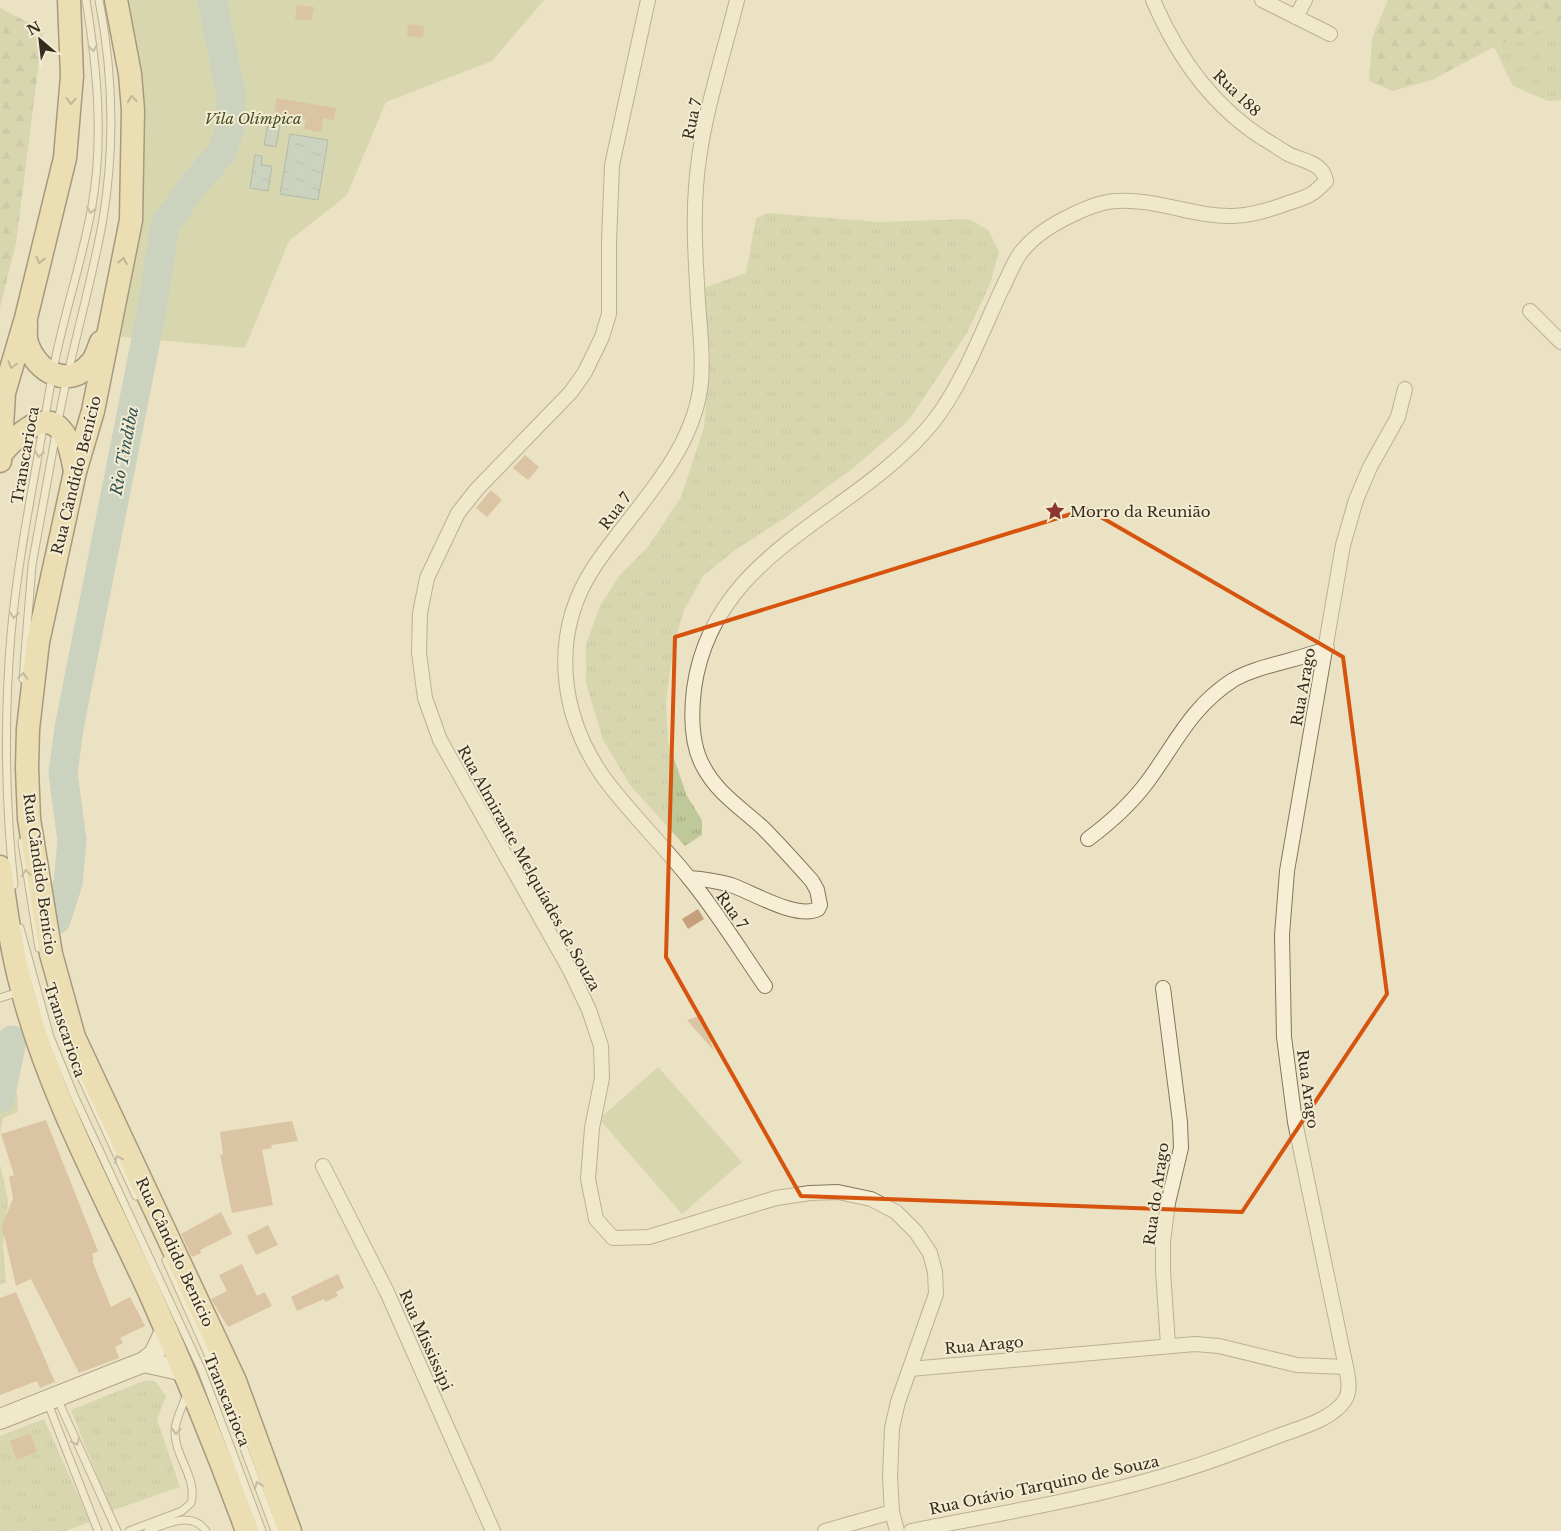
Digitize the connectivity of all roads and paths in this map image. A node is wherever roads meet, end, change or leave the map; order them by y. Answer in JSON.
{"nodes":[{"id":1,"x":69,"y":0,"type":"edge"},
{"id":2,"x":86,"y":0,"type":"edge"},
{"id":3,"x":99,"y":0,"type":"edge"},
{"id":4,"x":116,"y":0,"type":"edge"},
{"id":5,"x":648,"y":0,"type":"edge"},
{"id":6,"x":737,"y":0,"type":"edge"},
{"id":7,"x":1153,"y":0,"type":"edge"},
{"id":8,"x":1262,"y":0,"type":"edge"},
{"id":9,"x":1305,"y":0,"type":"edge"},
{"id":10,"x":1296,"y":17,"type":"junction"},
{"id":11,"x":1330,"y":34,"type":"dead end"},
{"id":12,"x":114,"y":309,"type":"junction"},
{"id":13,"x":1530,"y":311,"type":"dead end"},
{"id":14,"x":26,"y":318,"type":"junction"},
{"id":15,"x":1561,"y":342,"type":"edge"},
{"id":16,"x":59,"y":376,"type":"junction"},
{"id":17,"x":1405,"y":389,"type":"dead end"},
{"id":18,"x":51,"y":425,"type":"junction"},
{"id":19,"x":0,"y":455,"type":"edge"},
{"id":20,"x":0,"y":461,"type":"edge"},
{"id":21,"x":75,"y":472,"type":"junction"},
{"id":22,"x":1327,"y":648,"type":"junction"},
{"id":23,"x":22,"y":685,"type":"dead end"},
{"id":24,"x":20,"y":724,"type":"dead end"},
{"id":25,"x":19,"y":777,"type":"dead end"},
{"id":26,"x":20,"y":831,"type":"dead end"},
{"id":27,"x":1088,"y":839,"type":"dead end"},
{"id":28,"x":0,"y":866,"type":"edge"},
{"id":29,"x":689,"y":878,"type":"junction"},
{"id":30,"x":9,"y":905,"type":"edge"},
{"id":31,"x":42,"y":958,"type":"dead end"},
{"id":32,"x":765,"y":986,"type":"dead end"},
{"id":33,"x":1163,"y":988,"type":"dead end"},
{"id":34,"x":22,"y":991,"type":"junction"},
{"id":35,"x":0,"y":998,"type":"edge"},
{"id":36,"x":75,"y":1063,"type":"dead end"},
{"id":37,"x":323,"y":1166,"type":"dead end"},
{"id":38,"x":138,"y":1200,"type":"dead end"},
{"id":39,"x":162,"y":1250,"type":"dead end"},
{"id":40,"x":166,"y":1329,"type":"junction"},
{"id":41,"x":1168,"y":1345,"type":"junction"},
{"id":42,"x":144,"y":1362,"type":"junction"},
{"id":43,"x":1346,"y":1367,"type":"junction"},
{"id":44,"x":910,"y":1368,"type":"junction"},
{"id":45,"x":188,"y":1378,"type":"junction"},
{"id":46,"x":52,"y":1399,"type":"junction"},
{"id":47,"x":0,"y":1419,"type":"edge"},
{"id":48,"x":892,"y":1512,"type":"junction"},
{"id":49,"x":157,"y":1529,"type":"edge"},
{"id":50,"x":98,"y":1531,"type":"edge"},
{"id":51,"x":117,"y":1531,"type":"edge"},
{"id":52,"x":129,"y":1531,"type":"edge"},
{"id":53,"x":148,"y":1531,"type":"edge"},
{"id":54,"x":206,"y":1531,"type":"edge"},
{"id":55,"x":247,"y":1531,"type":"edge"},
{"id":56,"x":262,"y":1531,"type":"edge"},
{"id":57,"x":275,"y":1531,"type":"edge"},
{"id":58,"x":290,"y":1531,"type":"edge"},
{"id":59,"x":493,"y":1531,"type":"edge"},
{"id":60,"x":825,"y":1531,"type":"edge"},
{"id":61,"x":897,"y":1531,"type":"edge"},
{"id":62,"x":911,"y":1531,"type":"edge"}],
"edges":[{"from":1,"to":14,"type":"main road","one_way":true},
{"from":2,"to":16,"type":"lane","name":"Transcarioca","one_way":true},
{"from":3,"to":16,"type":"lane","name":"Transcarioca"},
{"from":12,"to":4,"type":"main road","name":"Rua Cândido Benício","one_way":true},
{"from":5,"to":44,"type":"street","name":"Rua Almirante Melquíades de Souza"},
{"from":6,"to":29,"type":"street","name":"Rua 7"},
{"from":7,"to":29,"type":"street","name":"Rua 188"},
{"from":8,"to":10,"type":"street"},
{"from":9,"to":10,"type":"street"},
{"from":10,"to":11,"type":"street"},
{"from":12,"to":16,"type":"main road"},
{"from":12,"to":21,"type":"main road","name":"Rua Cândido Benício"},
{"from":13,"to":15,"type":"street"},
{"from":14,"to":16,"type":"main road"},
{"from":14,"to":19,"type":"main road","one_way":true},
{"from":16,"to":18,"type":"lane","name":"Transcarioca"},
{"from":16,"to":18,"type":"lane","name":"Transcarioca"},
{"from":17,"to":22,"type":"street","name":"Rua Arago"},
{"from":18,"to":19,"type":"main road"},
{"from":18,"to":21,"type":"main road"},
{"from":23,"to":18,"type":"lane","name":"Transcarioca","one_way":true},
{"from":18,"to":30,"type":"lane","name":"Transcarioca","one_way":true},
{"from":19,"to":20,"type":"main road"},
{"from":21,"to":58,"type":"main road","name":"Rua Cândido Benício"},
{"from":22,"to":27,"type":"street"},
{"from":22,"to":43,"type":"street","name":"Rua Arago"},
{"from":24,"to":25,"type":"lane"},
{"from":31,"to":26,"type":"lane","one_way":true},
{"from":28,"to":30,"type":"main road"},
{"from":29,"to":32,"type":"street","name":"Rua 7"},
{"from":30,"to":34,"type":"main road"},
{"from":30,"to":56,"type":"lane","name":"Transcarioca"},
{"from":33,"to":41,"type":"street","name":"Rua do Arago"},
{"from":34,"to":35,"type":"lane"},
{"from":34,"to":40,"type":"main road"},
{"from":38,"to":36,"type":"lane","name":"Transcarioca","one_way":true},
{"from":37,"to":59,"type":"street","name":"Rua Mississipi"},
{"from":57,"to":39,"type":"lane","name":"Transcarioca","one_way":true},
{"from":40,"to":42,"type":"main road"},
{"from":40,"to":45,"type":"main road"},
{"from":41,"to":43,"type":"street","name":"Rua Arago"},
{"from":41,"to":44,"type":"street","name":"Rua Arago"},
{"from":42,"to":45,"type":"main road"},
{"from":42,"to":46,"type":"main road"},
{"from":43,"to":62,"type":"street","name":"Rua Otávio Tarquino de Souza"},
{"from":44,"to":48,"type":"street","name":"Rua Almirante Melquíades de Souza"},
{"from":45,"to":52,"type":"lane","one_way":true},
{"from":45,"to":55,"type":"main road"},
{"from":46,"to":47,"type":"main road"},
{"from":46,"to":50,"type":"lane"},
{"from":46,"to":51,"type":"lane","one_way":true},
{"from":48,"to":60,"type":"street"},
{"from":48,"to":61,"type":"street","name":"Rua Almirante Melquíades de Souza"},
{"from":49,"to":53,"type":"lane"},
{"from":49,"to":54,"type":"lane"}]}
